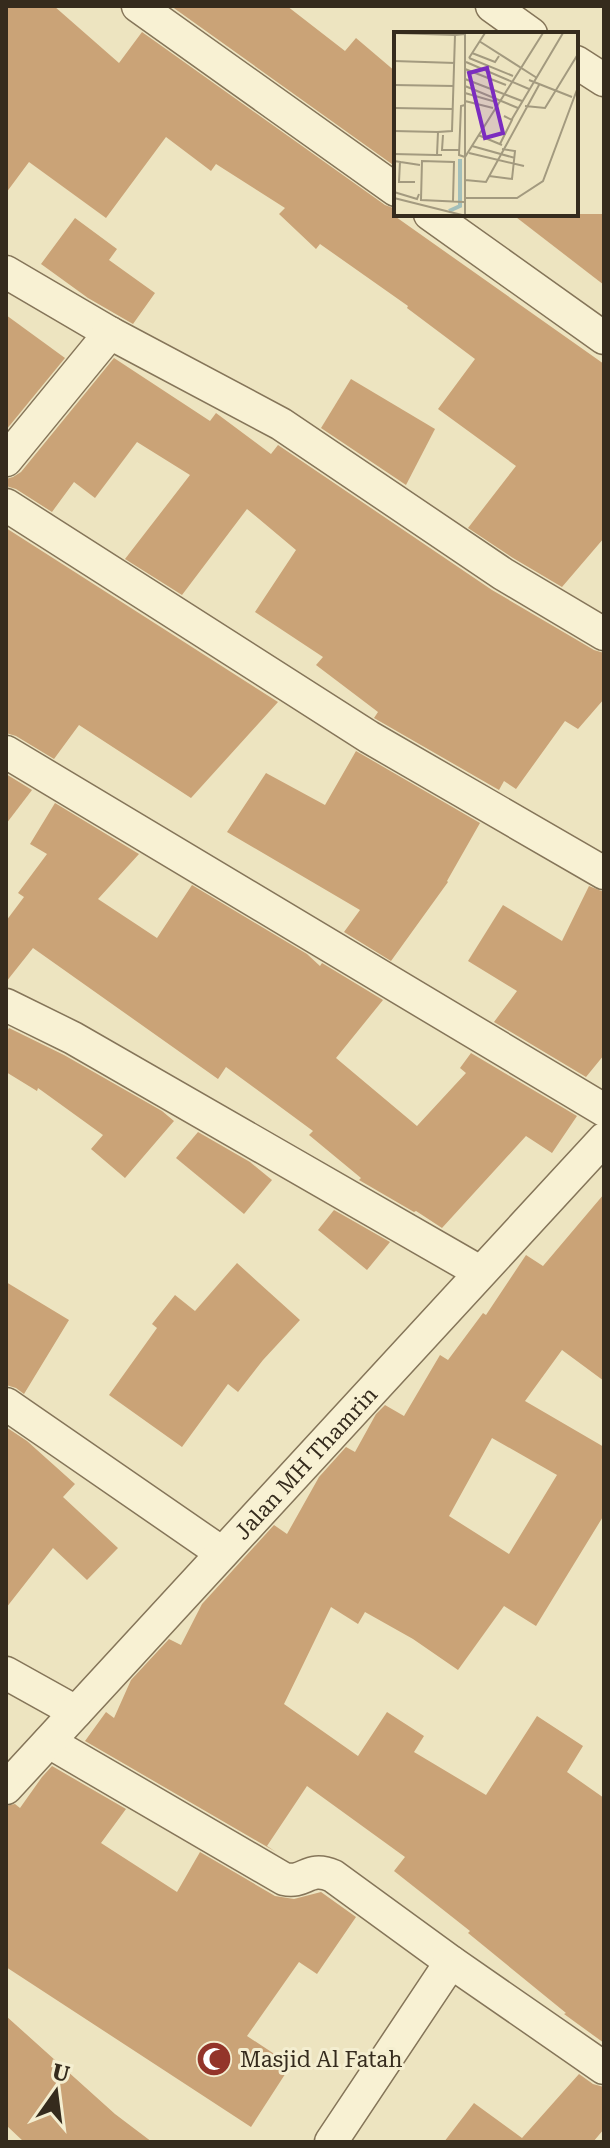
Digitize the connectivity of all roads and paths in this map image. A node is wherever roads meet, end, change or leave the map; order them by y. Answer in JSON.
{"nodes":[{"id":1,"x":138,"y":6,"type":"edge"},
{"id":2,"x":492,"y":6,"type":"edge"},
{"id":3,"x":528,"y":32,"type":"edge"},
{"id":4,"x":578,"y":63,"type":"edge"},
{"id":5,"x":604,"y":80,"type":"edge"},
{"id":6,"x":394,"y":189,"type":"edge"},
{"id":7,"x":433,"y":216,"type":"edge"},
{"id":8,"x":6,"y":272,"type":"edge"},
{"id":9,"x":110,"y":333,"type":"junction"},
{"id":10,"x":604,"y":338,"type":"edge"},
{"id":11,"x":6,"y":460,"type":"edge"},
{"id":12,"x":6,"y":505,"type":"edge"},
{"id":13,"x":604,"y":634,"type":"edge"},
{"id":14,"x":6,"y":752,"type":"edge"},
{"id":15,"x":604,"y":873,"type":"edge"},
{"id":16,"x":6,"y":1005,"type":"edge"},
{"id":17,"x":604,"y":1110,"type":"edge"},
{"id":18,"x":604,"y":1139,"type":"edge"},
{"id":19,"x":480,"y":1272,"type":"junction"},
{"id":20,"x":6,"y":1404,"type":"edge"},
{"id":21,"x":222,"y":1553,"type":"junction"},
{"id":22,"x":6,"y":1673,"type":"edge"},
{"id":23,"x":76,"y":1712,"type":"junction"},
{"id":24,"x":49,"y":1742,"type":"junction"},
{"id":25,"x":6,"y":1788,"type":"edge"},
{"id":26,"x":451,"y":1962,"type":"junction"},
{"id":27,"x":604,"y":2068,"type":"edge"},
{"id":28,"x":331,"y":2142,"type":"edge"}],
"edges":[{"from":1,"to":6,"type":"street"},
{"from":2,"to":3,"type":"street"},
{"from":4,"to":5,"type":"street"},
{"from":7,"to":10,"type":"street"},
{"from":8,"to":9,"type":"street"},
{"from":9,"to":11,"type":"street"},
{"from":9,"to":13,"type":"street"},
{"from":12,"to":15,"type":"street"},
{"from":14,"to":17,"type":"street"},
{"from":16,"to":19,"type":"street"},
{"from":18,"to":19,"type":"street","name":"Jalan MH Thamrin"},
{"from":19,"to":21,"type":"street","name":"Jalan MH Thamrin"},
{"from":20,"to":21,"type":"street"},
{"from":21,"to":23,"type":"street","name":"Jalan MH Thamrin"},
{"from":22,"to":23,"type":"street"},
{"from":23,"to":24,"type":"street","name":"Jalan MH Thamrin"},
{"from":24,"to":25,"type":"street","name":"Jalan MH Thamrin"},
{"from":24,"to":26,"type":"street"},
{"from":26,"to":27,"type":"street"},
{"from":26,"to":28,"type":"street"}]}
